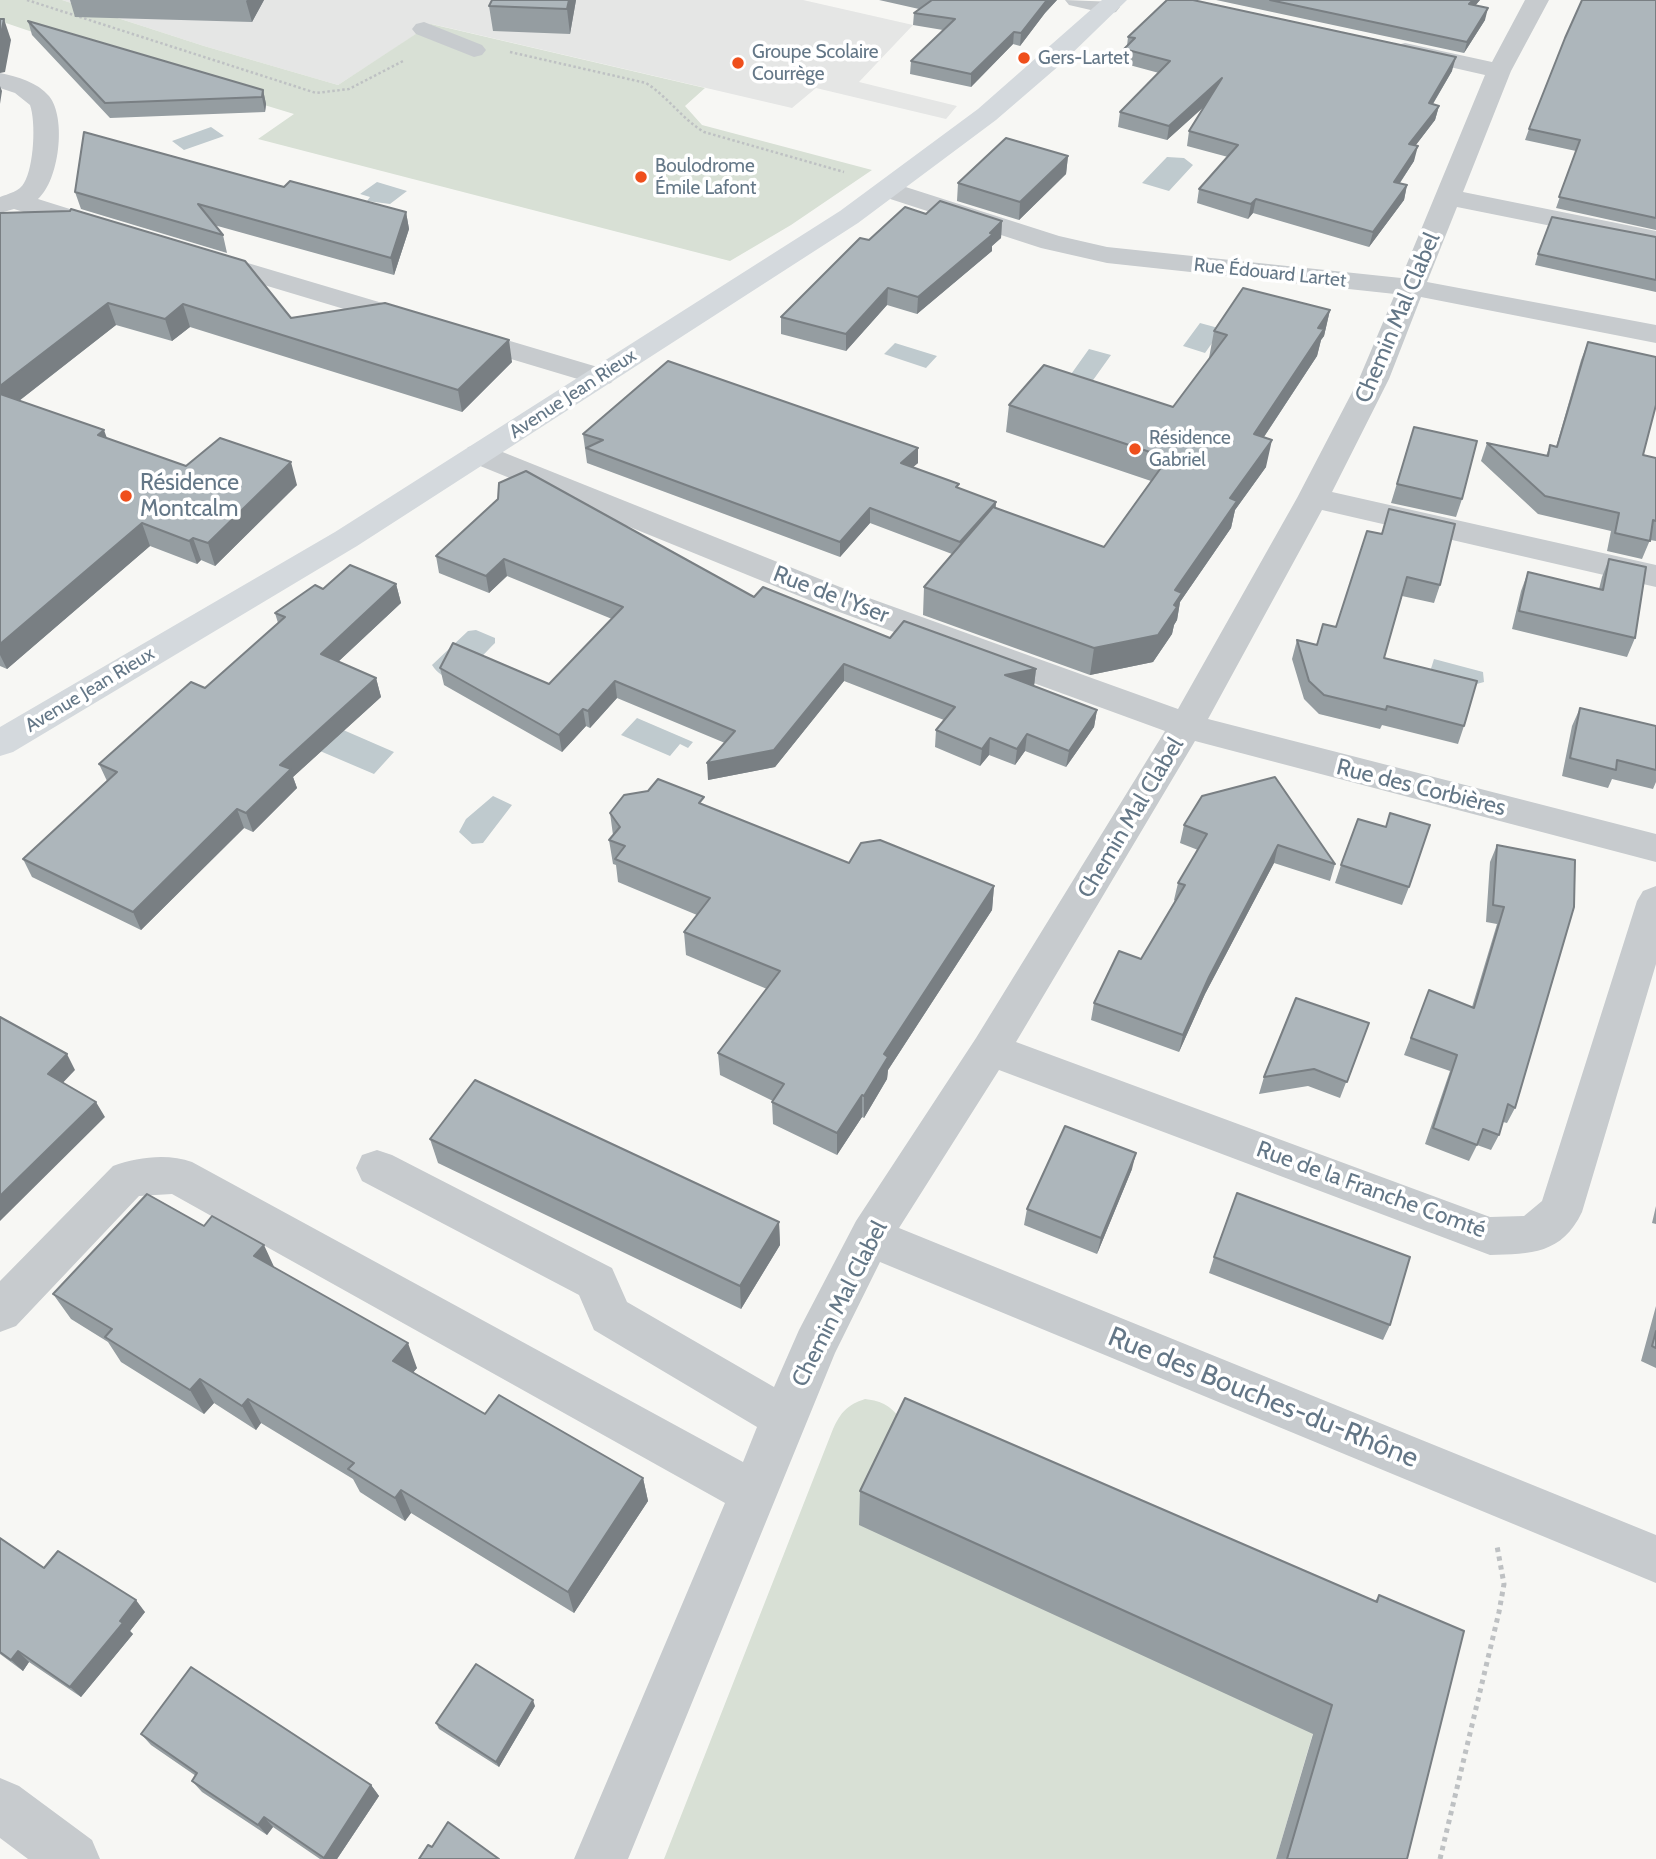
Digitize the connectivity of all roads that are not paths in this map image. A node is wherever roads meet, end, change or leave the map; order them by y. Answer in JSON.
{"nodes":[{"id":1,"x":1077,"y":0,"type":"edge"},
{"id":2,"x":1537,"y":0,"type":"edge"},
{"id":3,"x":1112,"y":3,"type":"edge"},
{"id":4,"x":424,"y":29,"type":"dead end"},
{"id":5,"x":1386,"y":46,"type":"edge"},
{"id":6,"x":474,"y":50,"type":"dead end"},
{"id":7,"x":1499,"y":71,"type":"junction"},
{"id":8,"x":0,"y":80,"type":"edge"},
{"id":9,"x":890,"y":190,"type":"junction"},
{"id":10,"x":1449,"y":197,"type":"junction"},
{"id":11,"x":7,"y":203,"type":"edge"},
{"id":12,"x":121,"y":233,"type":"edge"},
{"id":13,"x":1656,"y":239,"type":"edge"},
{"id":14,"x":173,"y":249,"type":"edge"},
{"id":15,"x":1410,"y":287,"type":"junction"},
{"id":16,"x":1656,"y":334,"type":"edge"},
{"id":17,"x":601,"y":377,"type":"junction"},
{"id":18,"x":479,"y":454,"type":"junction"},
{"id":19,"x":1314,"y":498,"type":"junction"},
{"id":20,"x":1656,"y":576,"type":"edge"},
{"id":21,"x":1187,"y":725,"type":"junction"},
{"id":22,"x":0,"y":743,"type":"edge"},
{"id":23,"x":1656,"y":848,"type":"edge"},
{"id":24,"x":1656,"y":901,"type":"edge"},
{"id":25,"x":990,"y":1050,"type":"junction"},
{"id":26,"x":377,"y":1168,"type":"dead end"},
{"id":27,"x":872,"y":1235,"type":"junction"},
{"id":28,"x":0,"y":1312,"type":"edge"},
{"id":29,"x":785,"y":1418,"type":"junction"},
{"id":30,"x":753,"y":1493,"type":"junction"},
{"id":31,"x":1656,"y":1559,"type":"edge"},
{"id":32,"x":0,"y":1805,"type":"edge"},
{"id":33,"x":73,"y":1859,"type":"edge"},
{"id":34,"x":601,"y":1859,"type":"edge"}],
"edges":[{"from":1,"to":3,"type":"street"},
{"from":2,"to":7,"type":"street","name":"Chemin Mal Clabel"},
{"from":3,"to":9,"type":"main road","name":"Avenue Jean Rieux"},
{"from":4,"to":6,"type":"street"},
{"from":5,"to":7,"type":"street"},
{"from":7,"to":10,"type":"street","name":"Chemin Mal Clabel"},
{"from":8,"to":11,"type":"street"},
{"from":9,"to":15,"type":"street","name":"Rue Édouard Lartet"},
{"from":9,"to":17,"type":"main road","name":"Avenue Jean Rieux"},
{"from":10,"to":13,"type":"street"},
{"from":10,"to":15,"type":"street","name":"Chemin Mal Clabel"},
{"from":11,"to":12,"type":"street"},
{"from":14,"to":17,"type":"street"},
{"from":15,"to":16,"type":"street","name":"Rue Édouard Lartet"},
{"from":15,"to":19,"type":"street","name":"Chemin Mal Clabel"},
{"from":17,"to":18,"type":"main road","name":"Avenue Jean Rieux"},
{"from":18,"to":21,"type":"street","name":"Rue de l'Yser"},
{"from":18,"to":22,"type":"main road","name":"Avenue Jean Rieux"},
{"from":19,"to":20,"type":"street"},
{"from":19,"to":21,"type":"street","name":"Chemin Mal Clabel"},
{"from":21,"to":23,"type":"street","name":"Rue des Corbières"},
{"from":21,"to":25,"type":"street","name":"Chemin Mal Clabel"},
{"from":24,"to":25,"type":"street","name":"Rue de la Franche Comté"},
{"from":25,"to":27,"type":"street","name":"Chemin Mal Clabel"},
{"from":26,"to":29,"type":"street"},
{"from":27,"to":29,"type":"street","name":"Chemin Mal Clabel"},
{"from":27,"to":31,"type":"street","name":"Rue des Bouches-du-Rhône"},
{"from":28,"to":30,"type":"street"},
{"from":29,"to":30,"type":"street","name":"Chemin Mal Clabel"},
{"from":30,"to":34,"type":"street","name":"Chemin Mal Clabel"},
{"from":32,"to":33,"type":"street"}]}
